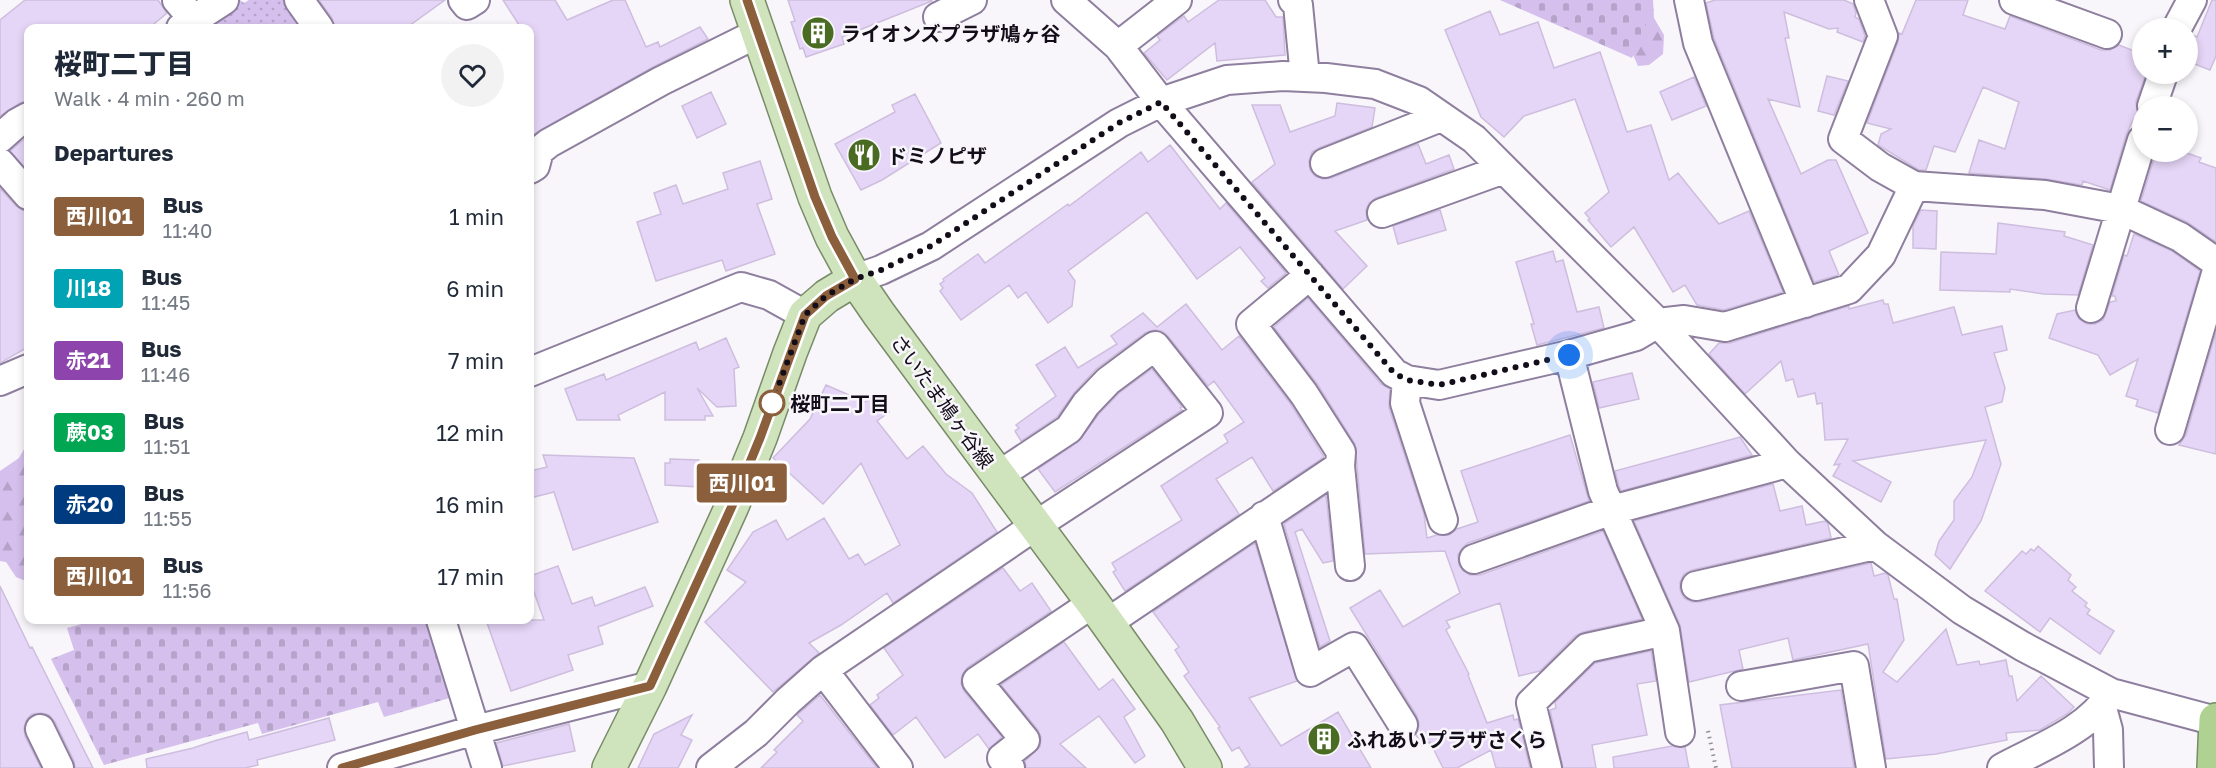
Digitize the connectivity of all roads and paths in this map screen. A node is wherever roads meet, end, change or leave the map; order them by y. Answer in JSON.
{"nodes":[{"id":1,"x":224,"y":0,"type":"edge"},
{"id":2,"x":299,"y":0,"type":"edge"},
{"id":3,"x":463,"y":0,"type":"edge"},
{"id":4,"x":475,"y":0,"type":"edge"},
{"id":5,"x":747,"y":0,"type":"edge"},
{"id":6,"x":972,"y":0,"type":"edge"},
{"id":7,"x":1066,"y":0,"type":"edge"},
{"id":8,"x":1177,"y":0,"type":"edge"},
{"id":9,"x":1293,"y":0,"type":"edge"},
{"id":10,"x":1689,"y":0,"type":"edge"},
{"id":11,"x":1869,"y":0,"type":"edge"},
{"id":12,"x":2014,"y":0,"type":"edge"},
{"id":13,"x":2192,"y":0,"type":"edge"},
{"id":14,"x":184,"y":16,"type":"edge"},
{"id":15,"x":938,"y":17,"type":"dead end"},
{"id":16,"x":2182,"y":18,"type":"edge"},
{"id":17,"x":315,"y":24,"type":"edge"},
{"id":18,"x":758,"y":33,"type":"junction"},
{"id":19,"x":2107,"y":34,"type":"dead end"},
{"id":20,"x":1118,"y":45,"type":"junction"},
{"id":21,"x":1305,"y":77,"type":"junction"},
{"id":22,"x":1161,"y":102,"type":"junction"},
{"id":23,"x":1441,"y":117,"type":"junction"},
{"id":24,"x":24,"y":119,"type":"edge"},
{"id":25,"x":0,"y":138,"type":"edge"},
{"id":26,"x":2135,"y":162,"type":"edge"},
{"id":27,"x":0,"y":163,"type":"edge"},
{"id":28,"x":1324,"y":163,"type":"dead end"},
{"id":29,"x":534,"y":167,"type":"edge"},
{"id":30,"x":1504,"y":169,"type":"junction"},
{"id":31,"x":1914,"y":186,"type":"junction"},
{"id":32,"x":24,"y":190,"type":"edge"},
{"id":33,"x":2120,"y":209,"type":"junction"},
{"id":34,"x":1382,"y":213,"type":"dead end"},
{"id":35,"x":2216,"y":262,"type":"edge"},
{"id":36,"x":2216,"y":274,"type":"edge"},
{"id":37,"x":1311,"y":275,"type":"junction"},
{"id":38,"x":855,"y":279,"type":"junction"},
{"id":39,"x":1805,"y":303,"type":"junction"},
{"id":40,"x":2091,"y":308,"type":"dead end"},
{"id":41,"x":805,"y":315,"type":"junction"},
{"id":42,"x":1658,"y":323,"type":"junction"},
{"id":43,"x":1569,"y":355,"type":"junction"},
{"id":44,"x":534,"y":370,"type":"edge"},
{"id":45,"x":24,"y":371,"type":"edge"},
{"id":46,"x":1407,"y":380,"type":"junction"},
{"id":47,"x":0,"y":381,"type":"edge"},
{"id":48,"x":2170,"y":430,"type":"dead end"},
{"id":49,"x":1787,"y":463,"type":"junction"},
{"id":50,"x":1340,"y":466,"type":"junction"},
{"id":51,"x":998,"y":476,"type":"junction"},
{"id":52,"x":1612,"y":510,"type":"junction"},
{"id":53,"x":1264,"y":516,"type":"junction"},
{"id":54,"x":1443,"y":520,"type":"dead end"},
{"id":55,"x":1035,"y":526,"type":"junction"},
{"id":56,"x":1875,"y":545,"type":"junction"},
{"id":57,"x":1474,"y":559,"type":"dead end"},
{"id":58,"x":1350,"y":566,"type":"dead end"},
{"id":59,"x":1696,"y":586,"type":"dead end"},
{"id":60,"x":1100,"y":613,"type":"junction"},
{"id":61,"x":442,"y":624,"type":"edge"},
{"id":62,"x":1665,"y":631,"type":"junction"},
{"id":63,"x":823,"y":670,"type":"junction"},
{"id":64,"x":650,"y":686,"type":"junction"},
{"id":65,"x":1741,"y":686,"type":"dead end"},
{"id":66,"x":2107,"y":700,"type":"junction"},
{"id":67,"x":2216,"y":721,"type":"edge"},
{"id":68,"x":1403,"y":725,"type":"dead end"},
{"id":69,"x":40,"y":729,"type":"dead end"},
{"id":70,"x":475,"y":730,"type":"junction"},
{"id":71,"x":1680,"y":732,"type":"dead end"},
{"id":72,"x":59,"y":768,"type":"edge"},
{"id":73,"x":342,"y":768,"type":"edge"},
{"id":74,"x":487,"y":768,"type":"edge"},
{"id":75,"x":609,"y":768,"type":"edge"},
{"id":76,"x":711,"y":768,"type":"edge"},
{"id":77,"x":898,"y":768,"type":"edge"},
{"id":78,"x":1010,"y":768,"type":"edge"},
{"id":79,"x":1205,"y":768,"type":"edge"},
{"id":80,"x":1546,"y":768,"type":"edge"},
{"id":81,"x":1871,"y":768,"type":"edge"},
{"id":82,"x":2002,"y":768,"type":"edge"},
{"id":83,"x":2109,"y":768,"type":"edge"},
{"id":84,"x":2214,"y":768,"type":"edge"}],
"edges":[{"from":1,"to":14,"type":"street"},
{"from":2,"to":17,"type":"street"},
{"from":3,"to":4,"type":"street"},
{"from":5,"to":18,"type":"main road","name":"さいたま鳩ヶ谷線"},
{"from":6,"to":15,"type":"street"},
{"from":7,"to":20,"type":"street"},
{"from":8,"to":20,"type":"street"},
{"from":9,"to":21,"type":"street"},
{"from":10,"to":39,"type":"street"},
{"from":11,"to":31,"type":"street"},
{"from":12,"to":19,"type":"street"},
{"from":13,"to":16,"type":"street"},
{"from":18,"to":29,"type":"street"},
{"from":18,"to":38,"type":"main road","name":"さいたま鳩ヶ谷線"},
{"from":20,"to":22,"type":"street"},
{"from":21,"to":22,"type":"street"},
{"from":21,"to":23,"type":"street"},
{"from":22,"to":37,"type":"street"},
{"from":22,"to":38,"type":"street"},
{"from":23,"to":28,"type":"street"},
{"from":23,"to":30,"type":"street"},
{"from":24,"to":25,"type":"street"},
{"from":26,"to":33,"type":"street"},
{"from":27,"to":32,"type":"street"},
{"from":30,"to":34,"type":"street"},
{"from":30,"to":42,"type":"street"},
{"from":31,"to":33,"type":"street"},
{"from":31,"to":39,"type":"street"},
{"from":33,"to":35,"type":"street"},
{"from":33,"to":40,"type":"street"},
{"from":36,"to":48,"type":"street"},
{"from":37,"to":46,"type":"street"},
{"from":37,"to":50,"type":"street"},
{"from":38,"to":41,"type":"main road"},
{"from":38,"to":51,"type":"main road","name":"さいたま鳩ヶ谷線"},
{"from":39,"to":42,"type":"street"},
{"from":41,"to":44,"type":"street"},
{"from":41,"to":64,"type":"main road"},
{"from":42,"to":43,"type":"street"},
{"from":42,"to":49,"type":"street"},
{"from":43,"to":46,"type":"street"},
{"from":43,"to":52,"type":"street"},
{"from":45,"to":47,"type":"street"},
{"from":46,"to":54,"type":"street"},
{"from":49,"to":52,"type":"street"},
{"from":49,"to":56,"type":"street"},
{"from":50,"to":53,"type":"street"},
{"from":50,"to":58,"type":"street"},
{"from":51,"to":55,"type":"main road","name":"さいたま鳩ヶ谷線"},
{"from":51,"to":55,"type":"street"},
{"from":52,"to":57,"type":"street"},
{"from":52,"to":62,"type":"street"},
{"from":53,"to":60,"type":"street"},
{"from":53,"to":68,"type":"street"},
{"from":55,"to":60,"type":"main road","name":"さいたま鳩ヶ谷線"},
{"from":55,"to":63,"type":"street"},
{"from":56,"to":59,"type":"street"},
{"from":56,"to":66,"type":"street"},
{"from":60,"to":78,"type":"street"},
{"from":60,"to":79,"type":"main road","name":"さいたま鳩ヶ谷線"},
{"from":61,"to":70,"type":"street"},
{"from":62,"to":71,"type":"street"},
{"from":62,"to":80,"type":"street"},
{"from":63,"to":76,"type":"street"},
{"from":63,"to":77,"type":"street"},
{"from":64,"to":70,"type":"street"},
{"from":64,"to":75,"type":"main road"},
{"from":65,"to":81,"type":"street"},
{"from":66,"to":67,"type":"street"},
{"from":66,"to":82,"type":"street"},
{"from":66,"to":83,"type":"street"},
{"from":67,"to":84,"type":"highway"},
{"from":69,"to":72,"type":"street"},
{"from":70,"to":73,"type":"street"},
{"from":70,"to":74,"type":"street"}]}
